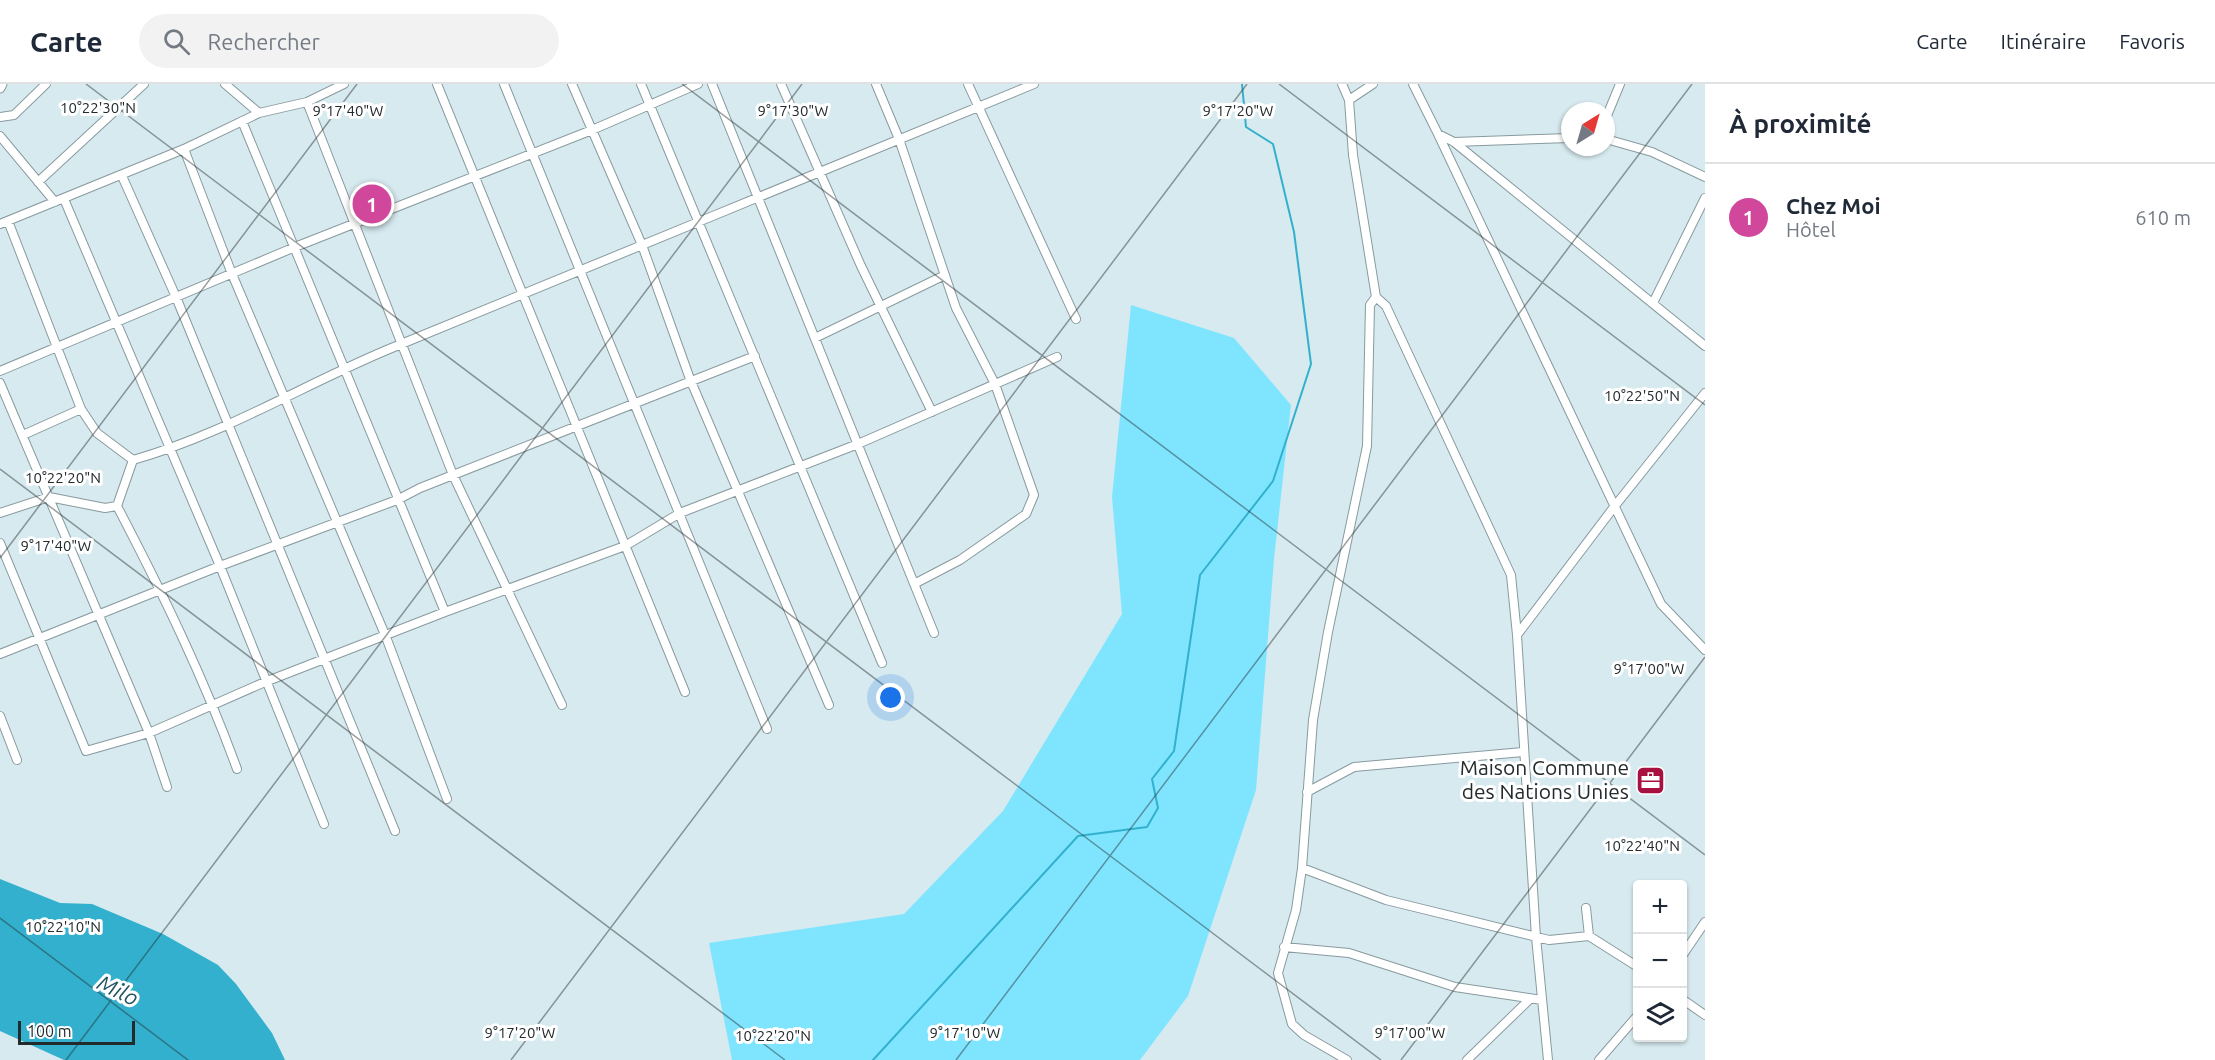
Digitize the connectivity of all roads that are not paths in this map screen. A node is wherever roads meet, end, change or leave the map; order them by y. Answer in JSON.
{"nodes":[{"id":1,"x":46,"y":84,"type":"edge"},
{"id":2,"x":144,"y":84,"type":"edge"},
{"id":3,"x":225,"y":84,"type":"edge"},
{"id":4,"x":344,"y":84,"type":"edge"},
{"id":5,"x":437,"y":84,"type":"edge"},
{"id":6,"x":504,"y":84,"type":"edge"},
{"id":7,"x":572,"y":84,"type":"edge"},
{"id":8,"x":641,"y":84,"type":"edge"},
{"id":9,"x":698,"y":84,"type":"edge"},
{"id":10,"x":712,"y":84,"type":"edge"},
{"id":11,"x":781,"y":84,"type":"edge"},
{"id":12,"x":876,"y":84,"type":"edge"},
{"id":13,"x":968,"y":84,"type":"edge"},
{"id":14,"x":1034,"y":84,"type":"edge"},
{"id":15,"x":1342,"y":84,"type":"edge"},
{"id":16,"x":1373,"y":84,"type":"edge"},
{"id":17,"x":1413,"y":84,"type":"edge"},
{"id":18,"x":1620,"y":84,"type":"edge"},
{"id":19,"x":1349,"y":100,"type":"junction"},
{"id":20,"x":307,"y":102,"type":"junction"},
{"id":21,"x":1613,"y":102,"type":"edge"},
{"id":22,"x":650,"y":105,"type":"junction"},
{"id":23,"x":979,"y":107,"type":"junction"},
{"id":24,"x":259,"y":113,"type":"junction"},
{"id":25,"x":0,"y":117,"type":"edge"},
{"id":26,"x":242,"y":121,"type":"junction"},
{"id":27,"x":592,"y":130,"type":"junction"},
{"id":28,"x":1438,"y":134,"type":"junction"},
{"id":29,"x":0,"y":136,"type":"edge"},
{"id":30,"x":1561,"y":138,"type":"edge"},
{"id":31,"x":899,"y":140,"type":"junction"},
{"id":32,"x":1454,"y":142,"type":"junction"},
{"id":33,"x":1615,"y":142,"type":"edge"},
{"id":34,"x":184,"y":149,"type":"junction"},
{"id":35,"x":533,"y":154,"type":"junction"},
{"id":36,"x":819,"y":172,"type":"junction"},
{"id":37,"x":122,"y":176,"type":"junction"},
{"id":38,"x":474,"y":177,"type":"junction"},
{"id":39,"x":1705,"y":177,"type":"edge"},
{"id":40,"x":38,"y":182,"type":"junction"},
{"id":41,"x":758,"y":198,"type":"junction"},
{"id":42,"x":1705,"y":198,"type":"edge"},
{"id":43,"x":64,"y":199,"type":"junction"},
{"id":44,"x":55,"y":202,"type":"junction"},
{"id":45,"x":698,"y":222,"type":"junction"},
{"id":46,"x":4,"y":223,"type":"edge"},
{"id":47,"x":353,"y":224,"type":"junction"},
{"id":48,"x":642,"y":245,"type":"junction"},
{"id":49,"x":295,"y":247,"type":"junction"},
{"id":50,"x":579,"y":271,"type":"junction"},
{"id":51,"x":232,"y":274,"type":"junction"},
{"id":52,"x":945,"y":275,"type":"junction"},
{"id":53,"x":522,"y":295,"type":"junction"},
{"id":54,"x":176,"y":297,"type":"junction"},
{"id":55,"x":1376,"y":297,"type":"junction"},
{"id":56,"x":1653,"y":303,"type":"junction"},
{"id":57,"x":881,"y":306,"type":"junction"},
{"id":58,"x":1076,"y":319,"type":"dead end"},
{"id":59,"x":116,"y":322,"type":"junction"},
{"id":60,"x":815,"y":338,"type":"junction"},
{"id":61,"x":401,"y":344,"type":"junction"},
{"id":62,"x":1705,"y":346,"type":"edge"},
{"id":63,"x":57,"y":347,"type":"junction"},
{"id":64,"x":754,"y":356,"type":"junction"},
{"id":65,"x":1057,"y":357,"type":"dead end"},
{"id":66,"x":344,"y":368,"type":"junction"},
{"id":67,"x":0,"y":370,"type":"edge"},
{"id":68,"x":690,"y":379,"type":"junction"},
{"id":69,"x":0,"y":383,"type":"edge"},
{"id":70,"x":994,"y":384,"type":"junction"},
{"id":71,"x":1705,"y":393,"type":"edge"},
{"id":72,"x":286,"y":397,"type":"junction"},
{"id":73,"x":633,"y":402,"type":"junction"},
{"id":74,"x":81,"y":409,"type":"junction"},
{"id":75,"x":932,"y":412,"type":"junction"},
{"id":76,"x":228,"y":426,"type":"junction"},
{"id":77,"x":576,"y":426,"type":"junction"},
{"id":78,"x":23,"y":435,"type":"junction"},
{"id":79,"x":858,"y":444,"type":"junction"},
{"id":80,"x":171,"y":449,"type":"junction"},
{"id":81,"x":133,"y":460,"type":"junction"},
{"id":82,"x":801,"y":465,"type":"junction"},
{"id":83,"x":453,"y":475,"type":"junction"},
{"id":84,"x":738,"y":490,"type":"junction"},
{"id":85,"x":49,"y":497,"type":"junction"},
{"id":86,"x":397,"y":500,"type":"junction"},
{"id":87,"x":117,"y":506,"type":"junction"},
{"id":88,"x":1614,"y":507,"type":"junction"},
{"id":89,"x":0,"y":513,"type":"edge"},
{"id":90,"x":680,"y":513,"type":"junction"},
{"id":91,"x":337,"y":521,"type":"junction"},
{"id":92,"x":0,"y":543,"type":"edge"},
{"id":93,"x":278,"y":546,"type":"junction"},
{"id":94,"x":625,"y":546,"type":"junction"},
{"id":95,"x":220,"y":566,"type":"junction"},
{"id":96,"x":914,"y":584,"type":"junction"},
{"id":97,"x":508,"y":590,"type":"junction"},
{"id":98,"x":162,"y":591,"type":"junction"},
{"id":99,"x":445,"y":612,"type":"junction"},
{"id":100,"x":100,"y":615,"type":"junction"},
{"id":101,"x":934,"y":633,"type":"dead end"},
{"id":102,"x":1517,"y":635,"type":"junction"},
{"id":103,"x":386,"y":637,"type":"junction"},
{"id":104,"x":40,"y":640,"type":"junction"},
{"id":105,"x":1705,"y":650,"type":"edge"},
{"id":106,"x":0,"y":654,"type":"edge"},
{"id":107,"x":324,"y":661,"type":"junction"},
{"id":108,"x":882,"y":663,"type":"dead end"},
{"id":109,"x":265,"y":682,"type":"junction"},
{"id":110,"x":685,"y":692,"type":"dead end"},
{"id":111,"x":562,"y":705,"type":"dead end"},
{"id":112,"x":829,"y":705,"type":"dead end"},
{"id":113,"x":213,"y":706,"type":"junction"},
{"id":114,"x":0,"y":716,"type":"edge"},
{"id":115,"x":767,"y":729,"type":"dead end"},
{"id":116,"x":149,"y":733,"type":"junction"},
{"id":117,"x":1523,"y":752,"type":"junction"},
{"id":118,"x":17,"y":760,"type":"dead end"},
{"id":119,"x":237,"y":769,"type":"dead end"},
{"id":120,"x":167,"y":787,"type":"dead end"},
{"id":121,"x":1307,"y":792,"type":"junction"},
{"id":122,"x":447,"y":799,"type":"dead end"},
{"id":123,"x":324,"y":824,"type":"dead end"},
{"id":124,"x":395,"y":831,"type":"dead end"},
{"id":125,"x":1302,"y":868,"type":"junction"},
{"id":126,"x":1586,"y":908,"type":"dead end"},
{"id":127,"x":1705,"y":922,"type":"edge"},
{"id":128,"x":1589,"y":936,"type":"junction"},
{"id":129,"x":1536,"y":937,"type":"junction"},
{"id":130,"x":1284,"y":947,"type":"junction"},
{"id":131,"x":1687,"y":950,"type":"edge"},
{"id":132,"x":1633,"y":964,"type":"edge"},
{"id":133,"x":1530,"y":999,"type":"junction"},
{"id":134,"x":1542,"y":1000,"type":"junction"},
{"id":135,"x":1687,"y":1002,"type":"edge"},
{"id":136,"x":1705,"y":1015,"type":"edge"},
{"id":137,"x":1633,"y":1021,"type":"edge"},
{"id":138,"x":1347,"y":1060,"type":"edge"},
{"id":139,"x":1467,"y":1060,"type":"edge"},
{"id":140,"x":1548,"y":1060,"type":"edge"},
{"id":141,"x":1599,"y":1060,"type":"edge"}],
"edges":[{"from":1,"to":25,"type":"street"},
{"from":2,"to":40,"type":"street"},
{"from":3,"to":24,"type":"street"},
{"from":4,"to":20,"type":"street"},
{"from":5,"to":38,"type":"street"},
{"from":6,"to":35,"type":"street"},
{"from":7,"to":27,"type":"street"},
{"from":8,"to":22,"type":"street"},
{"from":9,"to":22,"type":"street"},
{"from":10,"to":41,"type":"street"},
{"from":11,"to":36,"type":"street"},
{"from":12,"to":31,"type":"street"},
{"from":13,"to":23,"type":"street"},
{"from":14,"to":23,"type":"street"},
{"from":15,"to":19,"type":"street"},
{"from":16,"to":19,"type":"street"},
{"from":17,"to":28,"type":"street"},
{"from":18,"to":21,"type":"street"},
{"from":19,"to":55,"type":"street"},
{"from":20,"to":24,"type":"street"},
{"from":20,"to":47,"type":"street"},
{"from":22,"to":27,"type":"street"},
{"from":22,"to":45,"type":"street"},
{"from":23,"to":31,"type":"street"},
{"from":23,"to":58,"type":"street"},
{"from":24,"to":26,"type":"street"},
{"from":26,"to":34,"type":"street"},
{"from":26,"to":49,"type":"street"},
{"from":27,"to":35,"type":"street"},
{"from":27,"to":48,"type":"street"},
{"from":28,"to":32,"type":"street"},
{"from":28,"to":88,"type":"street"},
{"from":29,"to":40,"type":"street"},
{"from":30,"to":32,"type":"street"},
{"from":31,"to":36,"type":"street"},
{"from":31,"to":52,"type":"street"},
{"from":32,"to":56,"type":"street"},
{"from":33,"to":39,"type":"street"},
{"from":34,"to":37,"type":"street"},
{"from":34,"to":51,"type":"street"},
{"from":35,"to":38,"type":"street"},
{"from":35,"to":50,"type":"street"},
{"from":36,"to":41,"type":"street"},
{"from":36,"to":57,"type":"street"},
{"from":37,"to":43,"type":"street"},
{"from":37,"to":54,"type":"street"},
{"from":38,"to":47,"type":"street"},
{"from":38,"to":53,"type":"street"},
{"from":40,"to":44,"type":"street"},
{"from":41,"to":45,"type":"street"},
{"from":41,"to":60,"type":"street"},
{"from":42,"to":56,"type":"street"},
{"from":43,"to":44,"type":"street"},
{"from":43,"to":59,"type":"street"},
{"from":44,"to":46,"type":"street"},
{"from":45,"to":48,"type":"street"},
{"from":45,"to":64,"type":"street"},
{"from":46,"to":63,"type":"street"},
{"from":47,"to":49,"type":"street"},
{"from":47,"to":61,"type":"street"},
{"from":48,"to":50,"type":"street"},
{"from":48,"to":68,"type":"street"},
{"from":49,"to":51,"type":"street"},
{"from":49,"to":66,"type":"street"},
{"from":50,"to":53,"type":"street"},
{"from":50,"to":73,"type":"street"},
{"from":51,"to":54,"type":"street"},
{"from":51,"to":72,"type":"street"},
{"from":52,"to":57,"type":"street"},
{"from":52,"to":70,"type":"street"},
{"from":53,"to":61,"type":"street"},
{"from":53,"to":77,"type":"street"},
{"from":54,"to":59,"type":"street"},
{"from":54,"to":76,"type":"street"},
{"from":55,"to":102,"type":"street"},
{"from":55,"to":121,"type":"street"},
{"from":56,"to":62,"type":"street"},
{"from":57,"to":60,"type":"street"},
{"from":57,"to":75,"type":"street"},
{"from":59,"to":63,"type":"street"},
{"from":59,"to":80,"type":"street"},
{"from":60,"to":79,"type":"street"},
{"from":61,"to":66,"type":"street"},
{"from":61,"to":83,"type":"street"},
{"from":63,"to":67,"type":"street"},
{"from":63,"to":74,"type":"street"},
{"from":64,"to":68,"type":"street"},
{"from":64,"to":82,"type":"street"},
{"from":65,"to":70,"type":"street"},
{"from":66,"to":72,"type":"street"},
{"from":66,"to":86,"type":"street"},
{"from":68,"to":73,"type":"street"},
{"from":68,"to":84,"type":"street"},
{"from":69,"to":78,"type":"street"},
{"from":70,"to":75,"type":"street"},
{"from":70,"to":96,"type":"street"},
{"from":71,"to":88,"type":"street"},
{"from":72,"to":76,"type":"street"},
{"from":72,"to":91,"type":"street"},
{"from":73,"to":77,"type":"street"},
{"from":73,"to":90,"type":"street"},
{"from":74,"to":78,"type":"street"},
{"from":74,"to":81,"type":"street"},
{"from":75,"to":79,"type":"street"},
{"from":76,"to":80,"type":"street"},
{"from":76,"to":93,"type":"street"},
{"from":77,"to":83,"type":"street"},
{"from":77,"to":94,"type":"street"},
{"from":78,"to":85,"type":"street"},
{"from":79,"to":82,"type":"street"},
{"from":79,"to":96,"type":"street"},
{"from":80,"to":81,"type":"street"},
{"from":80,"to":95,"type":"street"},
{"from":81,"to":87,"type":"street"},
{"from":82,"to":84,"type":"street"},
{"from":82,"to":108,"type":"street"},
{"from":83,"to":86,"type":"street"},
{"from":83,"to":97,"type":"street"},
{"from":84,"to":90,"type":"street"},
{"from":84,"to":112,"type":"street"},
{"from":85,"to":87,"type":"street"},
{"from":85,"to":89,"type":"street"},
{"from":85,"to":100,"type":"street"},
{"from":86,"to":91,"type":"street"},
{"from":86,"to":99,"type":"street"},
{"from":87,"to":98,"type":"street"},
{"from":88,"to":102,"type":"street"},
{"from":88,"to":105,"type":"street"},
{"from":90,"to":94,"type":"street"},
{"from":90,"to":115,"type":"street"},
{"from":91,"to":93,"type":"street"},
{"from":91,"to":103,"type":"street"},
{"from":92,"to":104,"type":"street"},
{"from":93,"to":95,"type":"street"},
{"from":93,"to":107,"type":"street"},
{"from":94,"to":97,"type":"street"},
{"from":94,"to":110,"type":"street"},
{"from":95,"to":98,"type":"street"},
{"from":95,"to":109,"type":"street"},
{"from":96,"to":101,"type":"street"},
{"from":97,"to":99,"type":"street"},
{"from":97,"to":111,"type":"street"},
{"from":98,"to":100,"type":"street"},
{"from":98,"to":113,"type":"street"},
{"from":99,"to":103,"type":"street"},
{"from":100,"to":104,"type":"street"},
{"from":100,"to":116,"type":"street"},
{"from":102,"to":117,"type":"street"},
{"from":103,"to":107,"type":"street"},
{"from":103,"to":122,"type":"street"},
{"from":104,"to":106,"type":"street"},
{"from":104,"to":116,"type":"street"},
{"from":107,"to":109,"type":"street"},
{"from":107,"to":124,"type":"street"},
{"from":109,"to":113,"type":"street"},
{"from":109,"to":123,"type":"street"},
{"from":113,"to":116,"type":"street"},
{"from":113,"to":119,"type":"street"},
{"from":114,"to":118,"type":"street"},
{"from":116,"to":120,"type":"street"},
{"from":117,"to":121,"type":"street"},
{"from":117,"to":129,"type":"street"},
{"from":121,"to":125,"type":"street"},
{"from":125,"to":129,"type":"street"},
{"from":125,"to":130,"type":"street"},
{"from":126,"to":128,"type":"street"},
{"from":127,"to":131,"type":"street"},
{"from":128,"to":129,"type":"street"},
{"from":128,"to":132,"type":"street"},
{"from":129,"to":134,"type":"street"},
{"from":130,"to":133,"type":"street"},
{"from":130,"to":138,"type":"street"},
{"from":133,"to":134,"type":"street"},
{"from":133,"to":139,"type":"street"},
{"from":134,"to":140,"type":"street"},
{"from":135,"to":136,"type":"street"},
{"from":137,"to":141,"type":"street"}]}
